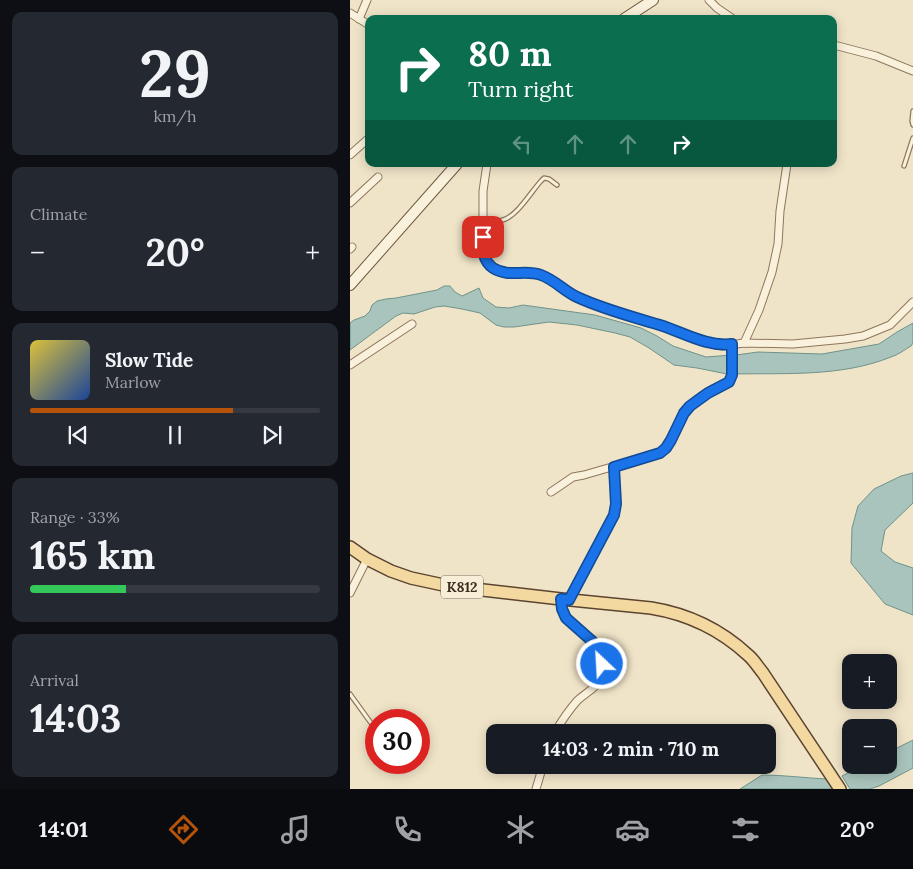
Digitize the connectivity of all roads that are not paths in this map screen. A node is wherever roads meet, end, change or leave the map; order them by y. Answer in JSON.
{"nodes":[{"id":1,"x":367,"y":0,"type":"edge"},
{"id":2,"x":653,"y":0,"type":"edge"},
{"id":3,"x":709,"y":0,"type":"edge"},
{"id":4,"x":350,"y":13,"type":"edge"},
{"id":5,"x":630,"y":15,"type":"edge"},
{"id":6,"x":727,"y":15,"type":"edge"},
{"id":7,"x":359,"y":19,"type":"junction"},
{"id":8,"x":365,"y":23,"type":"edge"},
{"id":9,"x":837,"y":46,"type":"edge"},
{"id":10,"x":913,"y":71,"type":"edge"},
{"id":11,"x":913,"y":111,"type":"edge"},
{"id":12,"x":913,"y":125,"type":"edge"},
{"id":13,"x":913,"y":138,"type":"edge"},
{"id":14,"x":365,"y":142,"type":"edge"},
{"id":15,"x":350,"y":155,"type":"edge"},
{"id":16,"x":904,"y":166,"type":"dead end"},
{"id":17,"x":454,"y":167,"type":"edge"},
{"id":18,"x":487,"y":167,"type":"edge"},
{"id":19,"x":787,"y":167,"type":"edge"},
{"id":20,"x":378,"y":177,"type":"dead end"},
{"id":21,"x":557,"y":186,"type":"dead end"},
{"id":22,"x":350,"y":204,"type":"edge"},
{"id":23,"x":483,"y":220,"type":"junction"},
{"id":24,"x":350,"y":285,"type":"edge"},
{"id":25,"x":913,"y":302,"type":"edge"},
{"id":26,"x":412,"y":324,"type":"dead end"},
{"id":27,"x":744,"y":342,"type":"junction"},
{"id":28,"x":732,"y":344,"type":"junction"},
{"id":29,"x":350,"y":365,"type":"edge"},
{"id":30,"x":614,"y":467,"type":"junction"},
{"id":31,"x":551,"y":492,"type":"dead end"},
{"id":32,"x":350,"y":547,"type":"edge"},
{"id":33,"x":367,"y":559,"type":"junction"},
{"id":34,"x":350,"y":593,"type":"edge"},
{"id":35,"x":565,"y":599,"type":"junction"},
{"id":36,"x":350,"y":694,"type":"edge"},
{"id":37,"x":365,"y":715,"type":"edge"},
{"id":38,"x":560,"y":724,"type":"edge"},
{"id":39,"x":540,"y":774,"type":"edge"},
{"id":40,"x":536,"y":789,"type":"edge"},
{"id":41,"x":840,"y":789,"type":"edge"}],
"edges":[{"from":1,"to":7,"type":"street"},
{"from":2,"to":5,"type":"main road"},
{"from":3,"to":6,"type":"street"},
{"from":4,"to":7,"type":"street"},
{"from":7,"to":8,"type":"street"},
{"from":9,"to":10,"type":"street"},
{"from":11,"to":12,"type":"lane"},
{"from":13,"to":16,"type":"lane"},
{"from":14,"to":15,"type":"street"},
{"from":17,"to":24,"type":"main road"},
{"from":18,"to":23,"type":"street"},
{"from":19,"to":27,"type":"street"},
{"from":20,"to":22,"type":"street"},
{"from":21,"to":23,"type":"lane"},
{"from":23,"to":28,"type":"street"},
{"from":25,"to":27,"type":"street"},
{"from":26,"to":29,"type":"street"},
{"from":27,"to":28,"type":"street"},
{"from":28,"to":30,"type":"street"},
{"from":30,"to":31,"type":"street"},
{"from":30,"to":35,"type":"street"},
{"from":32,"to":33,"type":"main road","number":"K812"},
{"from":33,"to":34,"type":"street"},
{"from":33,"to":35,"type":"main road","number":"K812"},
{"from":35,"to":38,"type":"street"},
{"from":35,"to":41,"type":"main road","number":"K812"},
{"from":36,"to":37,"type":"lane"},
{"from":39,"to":40,"type":"street"}]}
